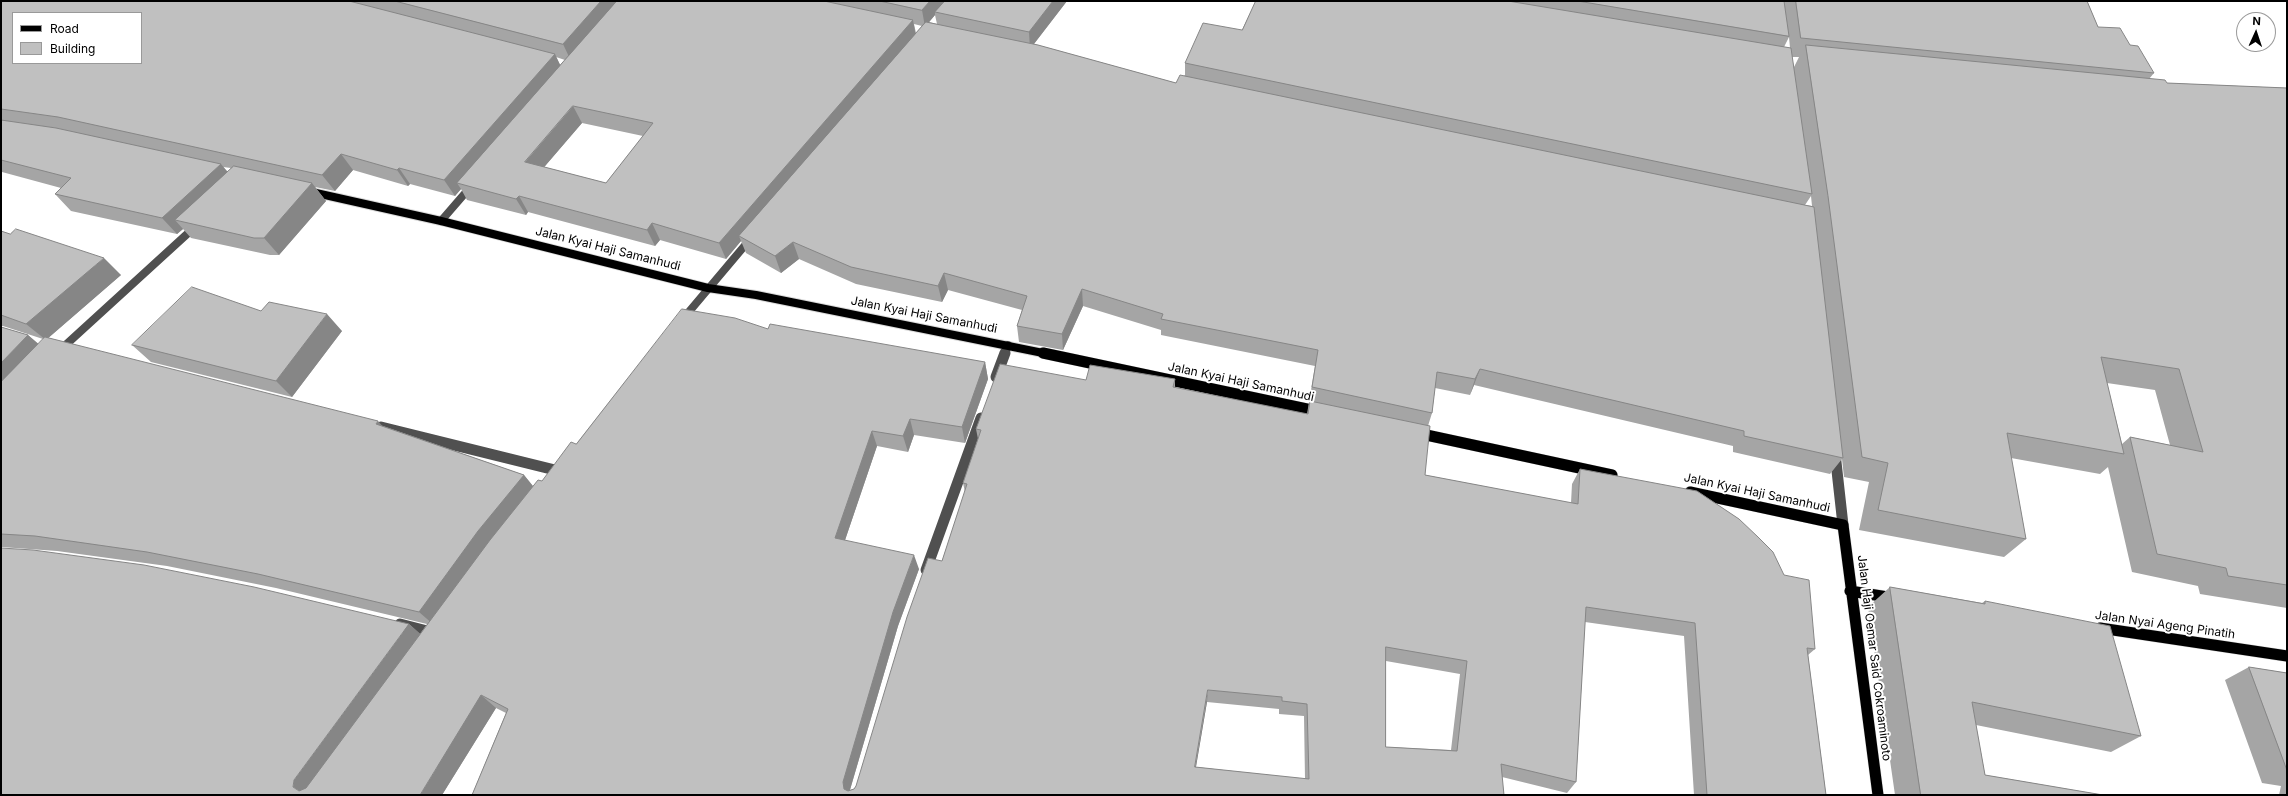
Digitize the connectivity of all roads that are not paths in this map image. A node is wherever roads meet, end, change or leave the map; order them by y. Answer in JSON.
{"nodes":[{"id":1,"x":477,"y":180,"type":"edge"},
{"id":2,"x":293,"y":188,"type":"edge"},
{"id":3,"x":203,"y":220,"type":"edge"},
{"id":4,"x":441,"y":221,"type":"junction"},
{"id":5,"x":760,"y":227,"type":"edge"},
{"id":6,"x":708,"y":288,"type":"junction"},
{"id":7,"x":674,"y":331,"type":"edge"},
{"id":8,"x":1008,"y":345,"type":"junction"},
{"id":9,"x":50,"y":347,"type":"edge"},
{"id":10,"x":62,"y":348,"type":"junction"},
{"id":11,"x":78,"y":351,"type":"edge"},
{"id":12,"x":52,"y":358,"type":"edge"},
{"id":13,"x":992,"y":389,"type":"edge"},
{"id":14,"x":986,"y":404,"type":"edge"},
{"id":15,"x":1328,"y":414,"type":"edge"},
{"id":16,"x":372,"y":425,"type":"edge"},
{"id":17,"x":1406,"y":431,"type":"edge"},
{"id":18,"x":1834,"y":447,"type":"edge"},
{"id":19,"x":1624,"y":478,"type":"edge"},
{"id":20,"x":549,"y":483,"type":"edge"},
{"id":21,"x":1679,"y":490,"type":"edge"},
{"id":22,"x":1843,"y":525,"type":"junction"},
{"id":23,"x":921,"y":583,"type":"edge"},
{"id":24,"x":1850,"y":592,"type":"junction"},
{"id":25,"x":1905,"y":600,"type":"edge"},
{"id":26,"x":390,"y":622,"type":"edge"},
{"id":27,"x":2092,"y":627,"type":"edge"},
{"id":28,"x":426,"y":646,"type":"edge"},
{"id":29,"x":2287,"y":656,"type":"edge"},
{"id":30,"x":1878,"y":795,"type":"edge"}],
"edges":[{"from":1,"to":4,"type":"street"},
{"from":2,"to":4,"type":"main road","name":"Jalan Kyai Haji Samanhudi"},
{"from":3,"to":10,"type":"street"},
{"from":4,"to":6,"type":"main road","name":"Jalan Kyai Haji Samanhudi"},
{"from":5,"to":6,"type":"street"},
{"from":6,"to":7,"type":"street"},
{"from":6,"to":8,"type":"main road","name":"Jalan Kyai Haji Samanhudi"},
{"from":8,"to":13,"type":"street"},
{"from":8,"to":15,"type":"main road","name":"Jalan Kyai Haji Samanhudi"},
{"from":9,"to":10,"type":"street"},
{"from":10,"to":11,"type":"street"},
{"from":10,"to":12,"type":"street"},
{"from":14,"to":23,"type":"street"},
{"from":16,"to":20,"type":"street"},
{"from":17,"to":19,"type":"main road"},
{"from":18,"to":22,"type":"street"},
{"from":21,"to":22,"type":"main road","name":"Jalan Kyai Haji Samanhudi"},
{"from":22,"to":24,"type":"main road","name":"Jalan Haji Oemar Said Cokroaminoto"},
{"from":24,"to":25,"type":"main road"},
{"from":24,"to":30,"type":"main road","name":"Jalan Haji Oemar Said Cokroaminoto"},
{"from":26,"to":28,"type":"street"},
{"from":27,"to":29,"type":"main road","name":"Jalan Nyai Ageng Pinatih"}]}
